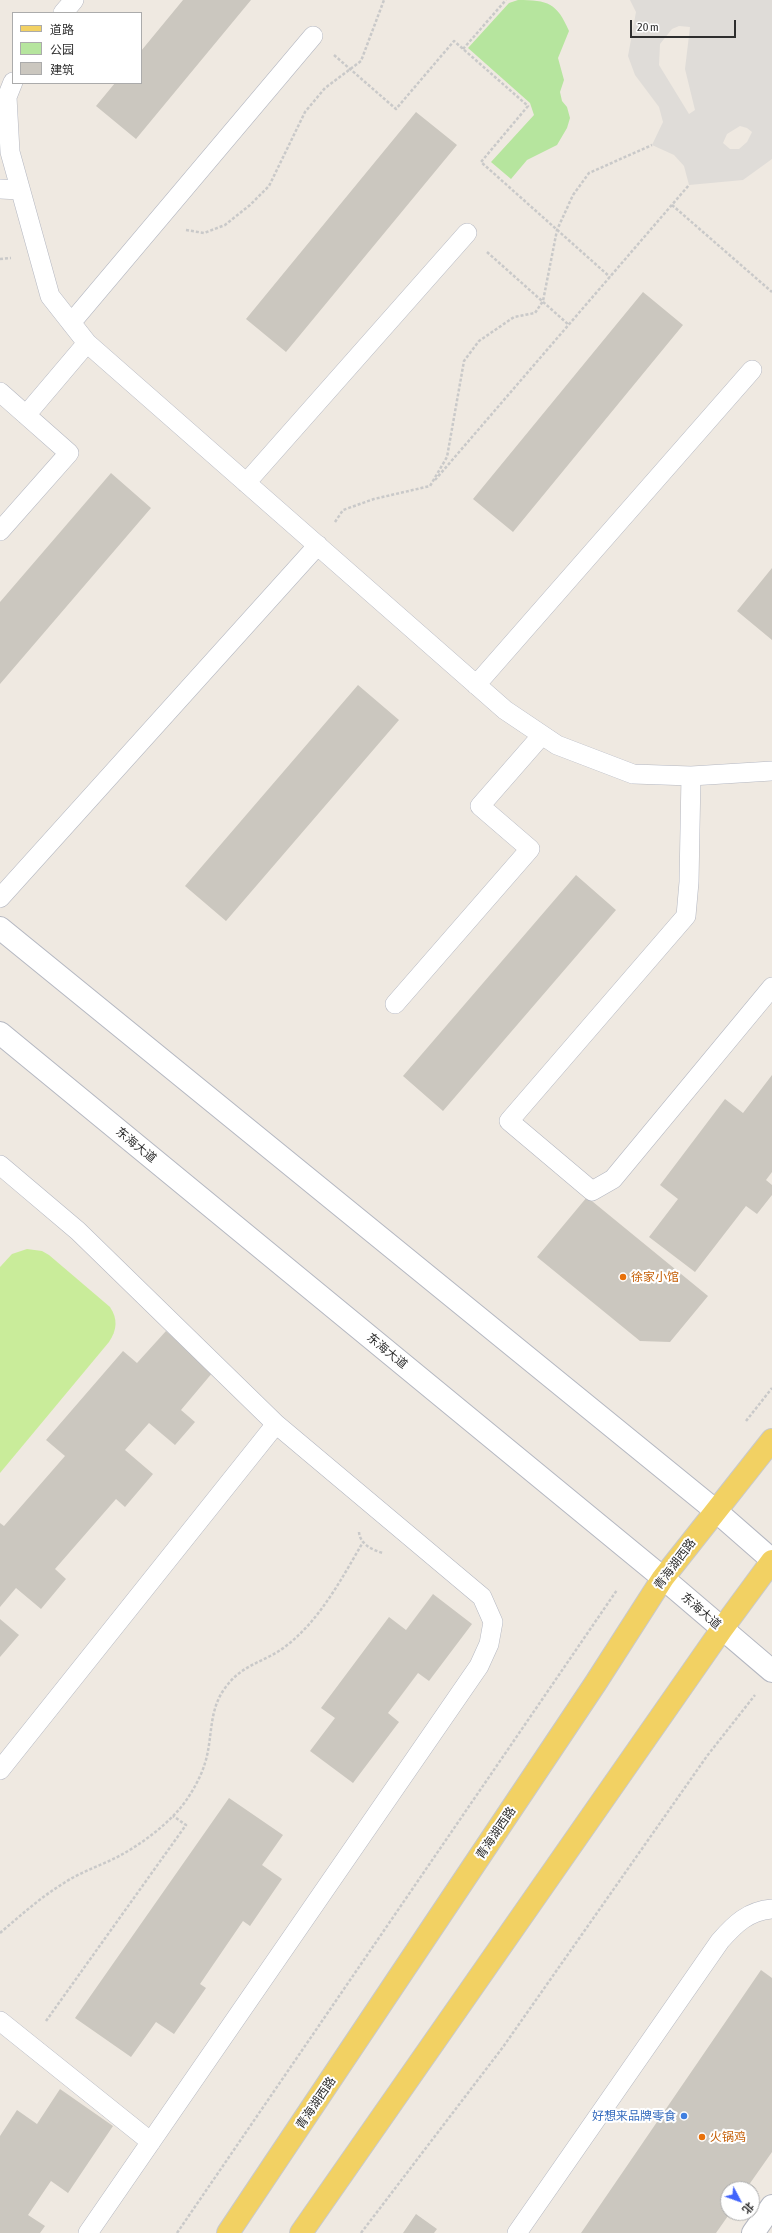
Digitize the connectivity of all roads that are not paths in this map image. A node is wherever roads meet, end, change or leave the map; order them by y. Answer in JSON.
{"nodes":[{"id":1,"x":74,"y":0,"type":"edge"},
{"id":2,"x":64,"y":12,"type":"edge"},
{"id":3,"x":313,"y":36,"type":"road end"},
{"id":4,"x":12,"y":84,"type":"edge"},
{"id":5,"x":0,"y":189,"type":"edge"},
{"id":6,"x":20,"y":190,"type":"junction"},
{"id":7,"x":467,"y":233,"type":"road end"},
{"id":8,"x":71,"y":323,"type":"junction"},
{"id":9,"x":87,"y":343,"type":"junction"},
{"id":10,"x":752,"y":370,"type":"dead end"},
{"id":11,"x":0,"y":392,"type":"edge"},
{"id":12,"x":26,"y":415,"type":"junction"},
{"id":13,"x":246,"y":483,"type":"junction"},
{"id":14,"x":0,"y":531,"type":"edge"},
{"id":15,"x":318,"y":545,"type":"junction"},
{"id":16,"x":476,"y":685,"type":"junction"},
{"id":17,"x":542,"y":735,"type":"junction"},
{"id":18,"x":772,"y":771,"type":"edge"},
{"id":19,"x":691,"y":776,"type":"junction"},
{"id":20,"x":0,"y":898,"type":"edge"},
{"id":21,"x":0,"y":928,"type":"edge"},
{"id":22,"x":772,"y":987,"type":"edge"},
{"id":23,"x":395,"y":1004,"type":"dead end"},
{"id":24,"x":0,"y":1033,"type":"edge"},
{"id":25,"x":0,"y":1165,"type":"edge"},
{"id":26,"x":276,"y":1424,"type":"junction"},
{"id":27,"x":772,"y":1440,"type":"edge"},
{"id":28,"x":716,"y":1511,"type":"junction"},
{"id":29,"x":772,"y":1560,"type":"edge"},
{"id":30,"x":663,"y":1578,"type":"junction"},
{"id":31,"x":722,"y":1629,"type":"junction"},
{"id":32,"x":772,"y":1671,"type":"edge"},
{"id":33,"x":0,"y":1770,"type":"edge"},
{"id":34,"x":772,"y":1909,"type":"edge"},
{"id":35,"x":0,"y":2021,"type":"edge"},
{"id":36,"x":151,"y":2142,"type":"junction"},
{"id":37,"x":772,"y":2206,"type":"edge"},
{"id":38,"x":88,"y":2233,"type":"edge"},
{"id":39,"x":228,"y":2233,"type":"edge"},
{"id":40,"x":302,"y":2233,"type":"edge"},
{"id":41,"x":517,"y":2233,"type":"edge"},
{"id":42,"x":753,"y":2233,"type":"edge"}],
"edges":[{"from":1,"to":2,"type":"lane"},
{"from":3,"to":8,"type":"lane"},
{"from":4,"to":6,"type":"lane"},
{"from":5,"to":6,"type":"lane"},
{"from":6,"to":8,"type":"lane"},
{"from":7,"to":13,"type":"lane"},
{"from":8,"to":9,"type":"lane"},
{"from":9,"to":12,"type":"lane"},
{"from":9,"to":13,"type":"lane"},
{"from":10,"to":16,"type":"lane"},
{"from":11,"to":12,"type":"lane"},
{"from":12,"to":14,"type":"lane"},
{"from":13,"to":15,"type":"lane"},
{"from":15,"to":16,"type":"lane"},
{"from":15,"to":20,"type":"lane"},
{"from":16,"to":17,"type":"lane"},
{"from":17,"to":19,"type":"lane"},
{"from":17,"to":23,"type":"lane"},
{"from":18,"to":19,"type":"lane"},
{"from":19,"to":22,"type":"lane"},
{"from":21,"to":28,"type":"street"},
{"from":24,"to":30,"type":"street","name":"东海大道"},
{"from":25,"to":26,"type":"lane"},
{"from":26,"to":33,"type":"lane"},
{"from":26,"to":36,"type":"lane"},
{"from":27,"to":28,"type":"main road","name":"青海湖西路"},
{"from":28,"to":29,"type":"street"},
{"from":28,"to":30,"type":"main road","name":"青海湖西路"},
{"from":29,"to":31,"type":"main road"},
{"from":30,"to":31,"type":"street","name":"东海大道"},
{"from":30,"to":39,"type":"main road","name":"青海湖西路"},
{"from":31,"to":32,"type":"street","name":"东海大道"},
{"from":31,"to":40,"type":"main road"},
{"from":34,"to":41,"type":"lane"},
{"from":35,"to":36,"type":"lane"},
{"from":36,"to":38,"type":"lane"},
{"from":37,"to":42,"type":"street"}]}
